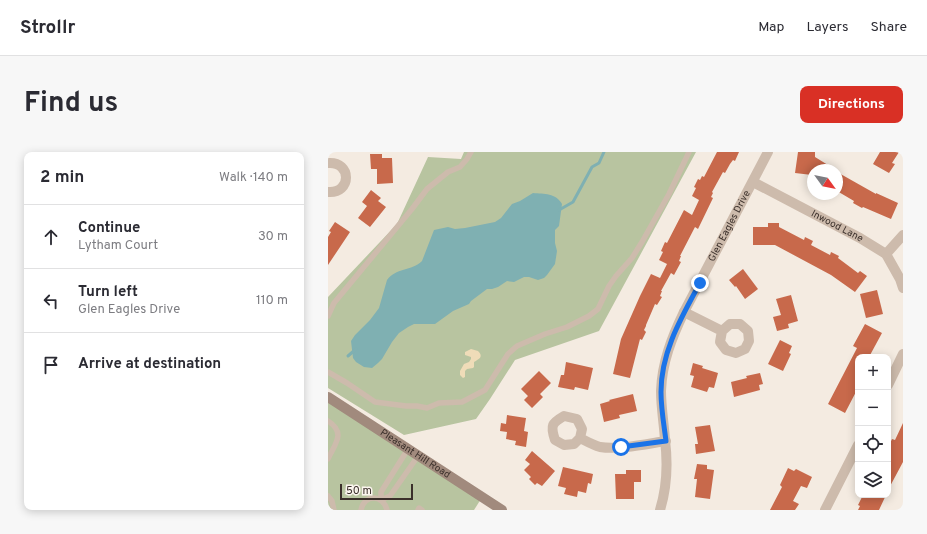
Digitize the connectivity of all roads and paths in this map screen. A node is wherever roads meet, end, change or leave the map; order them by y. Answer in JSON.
{"nodes":[{"id":1,"x":471,"y":152,"type":"edge"},
{"id":2,"x":689,"y":152,"type":"edge"},
{"id":3,"x":768,"y":152,"type":"edge"},
{"id":4,"x":328,"y":163,"type":"edge"},
{"id":5,"x":753,"y":182,"type":"junction"},
{"id":6,"x":328,"y":192,"type":"edge"},
{"id":7,"x":903,"y":235,"type":"edge"},
{"id":8,"x":886,"y":254,"type":"junction"},
{"id":9,"x":903,"y":288,"type":"edge"},
{"id":10,"x":684,"y":312,"type":"junction"},
{"id":11,"x":328,"y":316,"type":"edge"},
{"id":12,"x":722,"y":331,"type":"dead end"},
{"id":13,"x":903,"y":354,"type":"edge"},
{"id":14,"x":328,"y":372,"type":"edge"},
{"id":15,"x":891,"y":379,"type":"edge"},
{"id":16,"x":328,"y":397,"type":"edge"},
{"id":17,"x":328,"y":422,"type":"edge"},
{"id":18,"x":580,"y":438,"type":"dead end"},
{"id":19,"x":666,"y":441,"type":"junction"},
{"id":20,"x":408,"y":449,"type":"junction"},
{"id":21,"x":855,"y":451,"type":"edge"},
{"id":22,"x":418,"y":456,"type":"junction"},
{"id":23,"x":328,"y":459,"type":"edge"},
{"id":24,"x":328,"y":496,"type":"edge"},
{"id":25,"x":381,"y":500,"type":"junction"},
{"id":26,"x":334,"y":510,"type":"edge"},
{"id":27,"x":360,"y":510,"type":"edge"},
{"id":28,"x":386,"y":510,"type":"edge"},
{"id":29,"x":418,"y":510,"type":"edge"},
{"id":30,"x":422,"y":510,"type":"edge"},
{"id":31,"x":502,"y":510,"type":"edge"},
{"id":32,"x":660,"y":510,"type":"edge"},
{"id":33,"x":825,"y":510,"type":"edge"}],
"edges":[{"from":1,"to":11,"type":"lane"},
{"from":2,"to":14,"type":"lane"},
{"from":3,"to":5,"type":"street","name":"Glen Eagles Drive"},
{"from":4,"to":6,"type":"street"},
{"from":5,"to":8,"type":"street","name":"Inwood Lane"},
{"from":5,"to":10,"type":"street","name":"Glen Eagles Drive"},
{"from":7,"to":8,"type":"street"},
{"from":8,"to":9,"type":"street"},
{"from":10,"to":12,"type":"street"},
{"from":10,"to":19,"type":"street","name":"Glen Eagles Drive"},
{"from":13,"to":15,"type":"street"},
{"from":16,"to":20,"type":"street","name":"Pleasant Hill Road"},
{"from":17,"to":23,"type":"lane"},
{"from":18,"to":19,"type":"street"},
{"from":19,"to":32,"type":"street","name":"Glen Eagles Drive"},
{"from":20,"to":22,"type":"street","name":"Pleasant Hill Road"},
{"from":20,"to":25,"type":"lane"},
{"from":21,"to":33,"type":"street"},
{"from":22,"to":25,"type":"lane"},
{"from":22,"to":31,"type":"street","name":"Pleasant Hill Road"},
{"from":24,"to":26,"type":"lane"},
{"from":25,"to":27,"type":"lane"},
{"from":25,"to":28,"type":"lane"},
{"from":29,"to":30,"type":"lane"}]}
